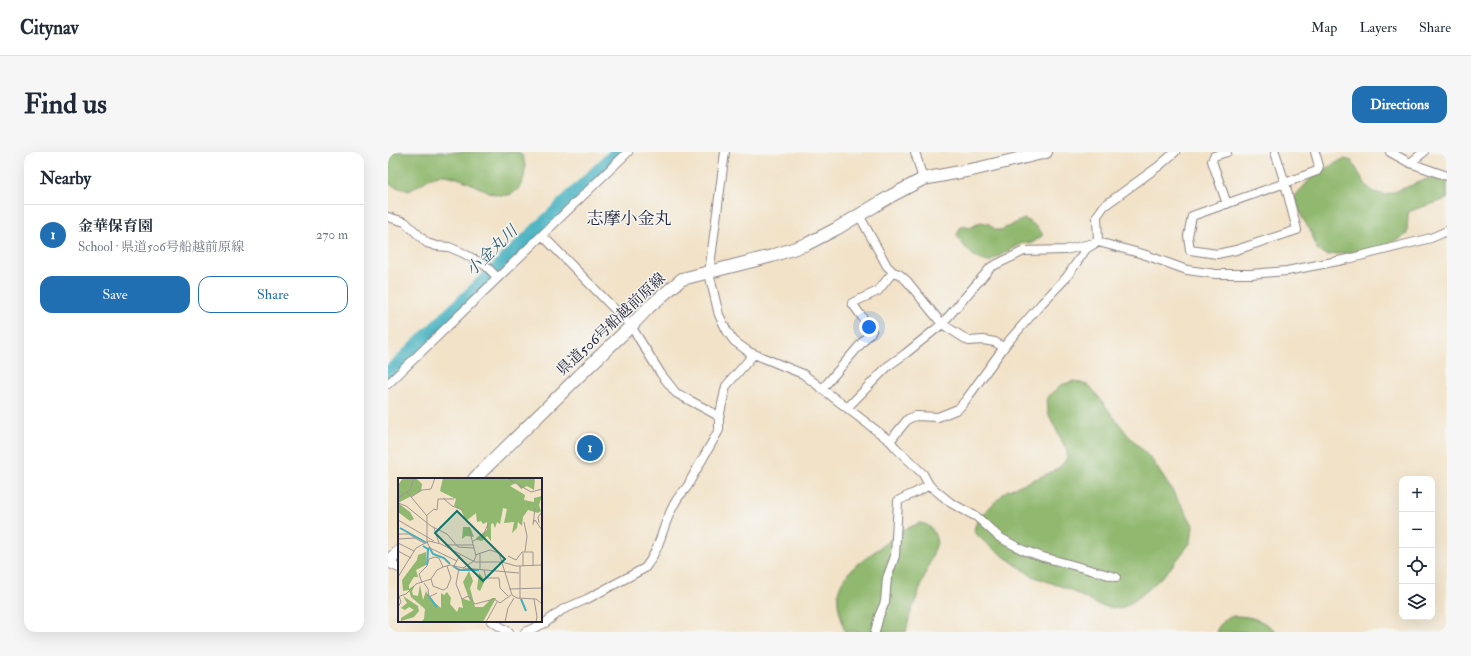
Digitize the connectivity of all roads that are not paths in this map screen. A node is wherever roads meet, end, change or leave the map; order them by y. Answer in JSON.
{"nodes":[{"id":1,"x":628,"y":152,"type":"edge"},
{"id":2,"x":725,"y":152,"type":"edge"},
{"id":3,"x":915,"y":152,"type":"edge"},
{"id":4,"x":1046,"y":152,"type":"edge"},
{"id":5,"x":1175,"y":152,"type":"edge"},
{"id":6,"x":1226,"y":152,"type":"edge"},
{"id":7,"x":1275,"y":152,"type":"edge"},
{"id":8,"x":1315,"y":152,"type":"edge"},
{"id":9,"x":1390,"y":152,"type":"edge"},
{"id":10,"x":1424,"y":152,"type":"edge"},
{"id":11,"x":1410,"y":163,"type":"junction"},
{"id":12,"x":1447,"y":176,"type":"edge"},
{"id":13,"x":923,"y":179,"type":"junction"},
{"id":14,"x":1286,"y":183,"type":"junction"},
{"id":15,"x":1227,"y":204,"type":"junction"},
{"id":16,"x":859,"y":215,"type":"junction"},
{"id":17,"x":388,"y":217,"type":"edge"},
{"id":18,"x":1447,"y":231,"type":"edge"},
{"id":19,"x":542,"y":235,"type":"junction"},
{"id":20,"x":1098,"y":242,"type":"junction"},
{"id":21,"x":893,"y":272,"type":"junction"},
{"id":22,"x":708,"y":273,"type":"junction"},
{"id":23,"x":497,"y":277,"type":"junction"},
{"id":24,"x":942,"y":324,"type":"junction"},
{"id":25,"x":631,"y":326,"type":"junction"},
{"id":26,"x":1004,"y":347,"type":"junction"},
{"id":27,"x":754,"y":354,"type":"junction"},
{"id":28,"x":388,"y":384,"type":"edge"},
{"id":29,"x":823,"y":388,"type":"junction"},
{"id":30,"x":848,"y":407,"type":"junction"},
{"id":31,"x":719,"y":418,"type":"junction"},
{"id":32,"x":890,"y":440,"type":"junction"},
{"id":33,"x":475,"y":478,"type":"edge"},
{"id":34,"x":929,"y":485,"type":"junction"},
{"id":35,"x":398,"y":553,"type":"edge"},
{"id":36,"x":388,"y":562,"type":"edge"},
{"id":37,"x":398,"y":567,"type":"edge"},
{"id":38,"x":1116,"y":577,"type":"dead end"},
{"id":39,"x":494,"y":622,"type":"edge"},
{"id":40,"x":509,"y":632,"type":"edge"},
{"id":41,"x":525,"y":632,"type":"edge"},
{"id":42,"x":875,"y":632,"type":"edge"}],
"edges":[{"from":1,"to":19,"type":"street"},
{"from":2,"to":22,"type":"street"},
{"from":3,"to":13,"type":"street"},
{"from":4,"to":13,"type":"main road","name":"県道506号船越前原線"},
{"from":5,"to":20,"type":"street"},
{"from":6,"to":15,"type":"street"},
{"from":7,"to":14,"type":"street"},
{"from":8,"to":14,"type":"street"},
{"from":9,"to":11,"type":"street"},
{"from":10,"to":11,"type":"street"},
{"from":11,"to":12,"type":"street"},
{"from":13,"to":16,"type":"main road","name":"県道506号船越前原線"},
{"from":14,"to":15,"type":"street"},
{"from":14,"to":15,"type":"street"},
{"from":16,"to":21,"type":"street"},
{"from":16,"to":22,"type":"main road","name":"県道506号船越前原線"},
{"from":17,"to":23,"type":"street"},
{"from":18,"to":20,"type":"street"},
{"from":19,"to":23,"type":"street"},
{"from":19,"to":25,"type":"street"},
{"from":20,"to":24,"type":"street"},
{"from":20,"to":26,"type":"street"},
{"from":21,"to":24,"type":"street"},
{"from":21,"to":29,"type":"street"},
{"from":22,"to":25,"type":"main road","name":"県道506号船越前原線"},
{"from":22,"to":27,"type":"street"},
{"from":23,"to":28,"type":"street"},
{"from":24,"to":26,"type":"street"},
{"from":24,"to":30,"type":"street"},
{"from":25,"to":31,"type":"street"},
{"from":25,"to":33,"type":"main road","name":"県道506号船越前原線"},
{"from":26,"to":32,"type":"street"},
{"from":27,"to":29,"type":"street"},
{"from":27,"to":31,"type":"street"},
{"from":29,"to":30,"type":"street"},
{"from":30,"to":32,"type":"street"},
{"from":31,"to":41,"type":"street"},
{"from":32,"to":34,"type":"street"},
{"from":34,"to":38,"type":"street"},
{"from":34,"to":42,"type":"street"},
{"from":35,"to":36,"type":"main road"},
{"from":36,"to":37,"type":"street"},
{"from":39,"to":40,"type":"street"}]}
